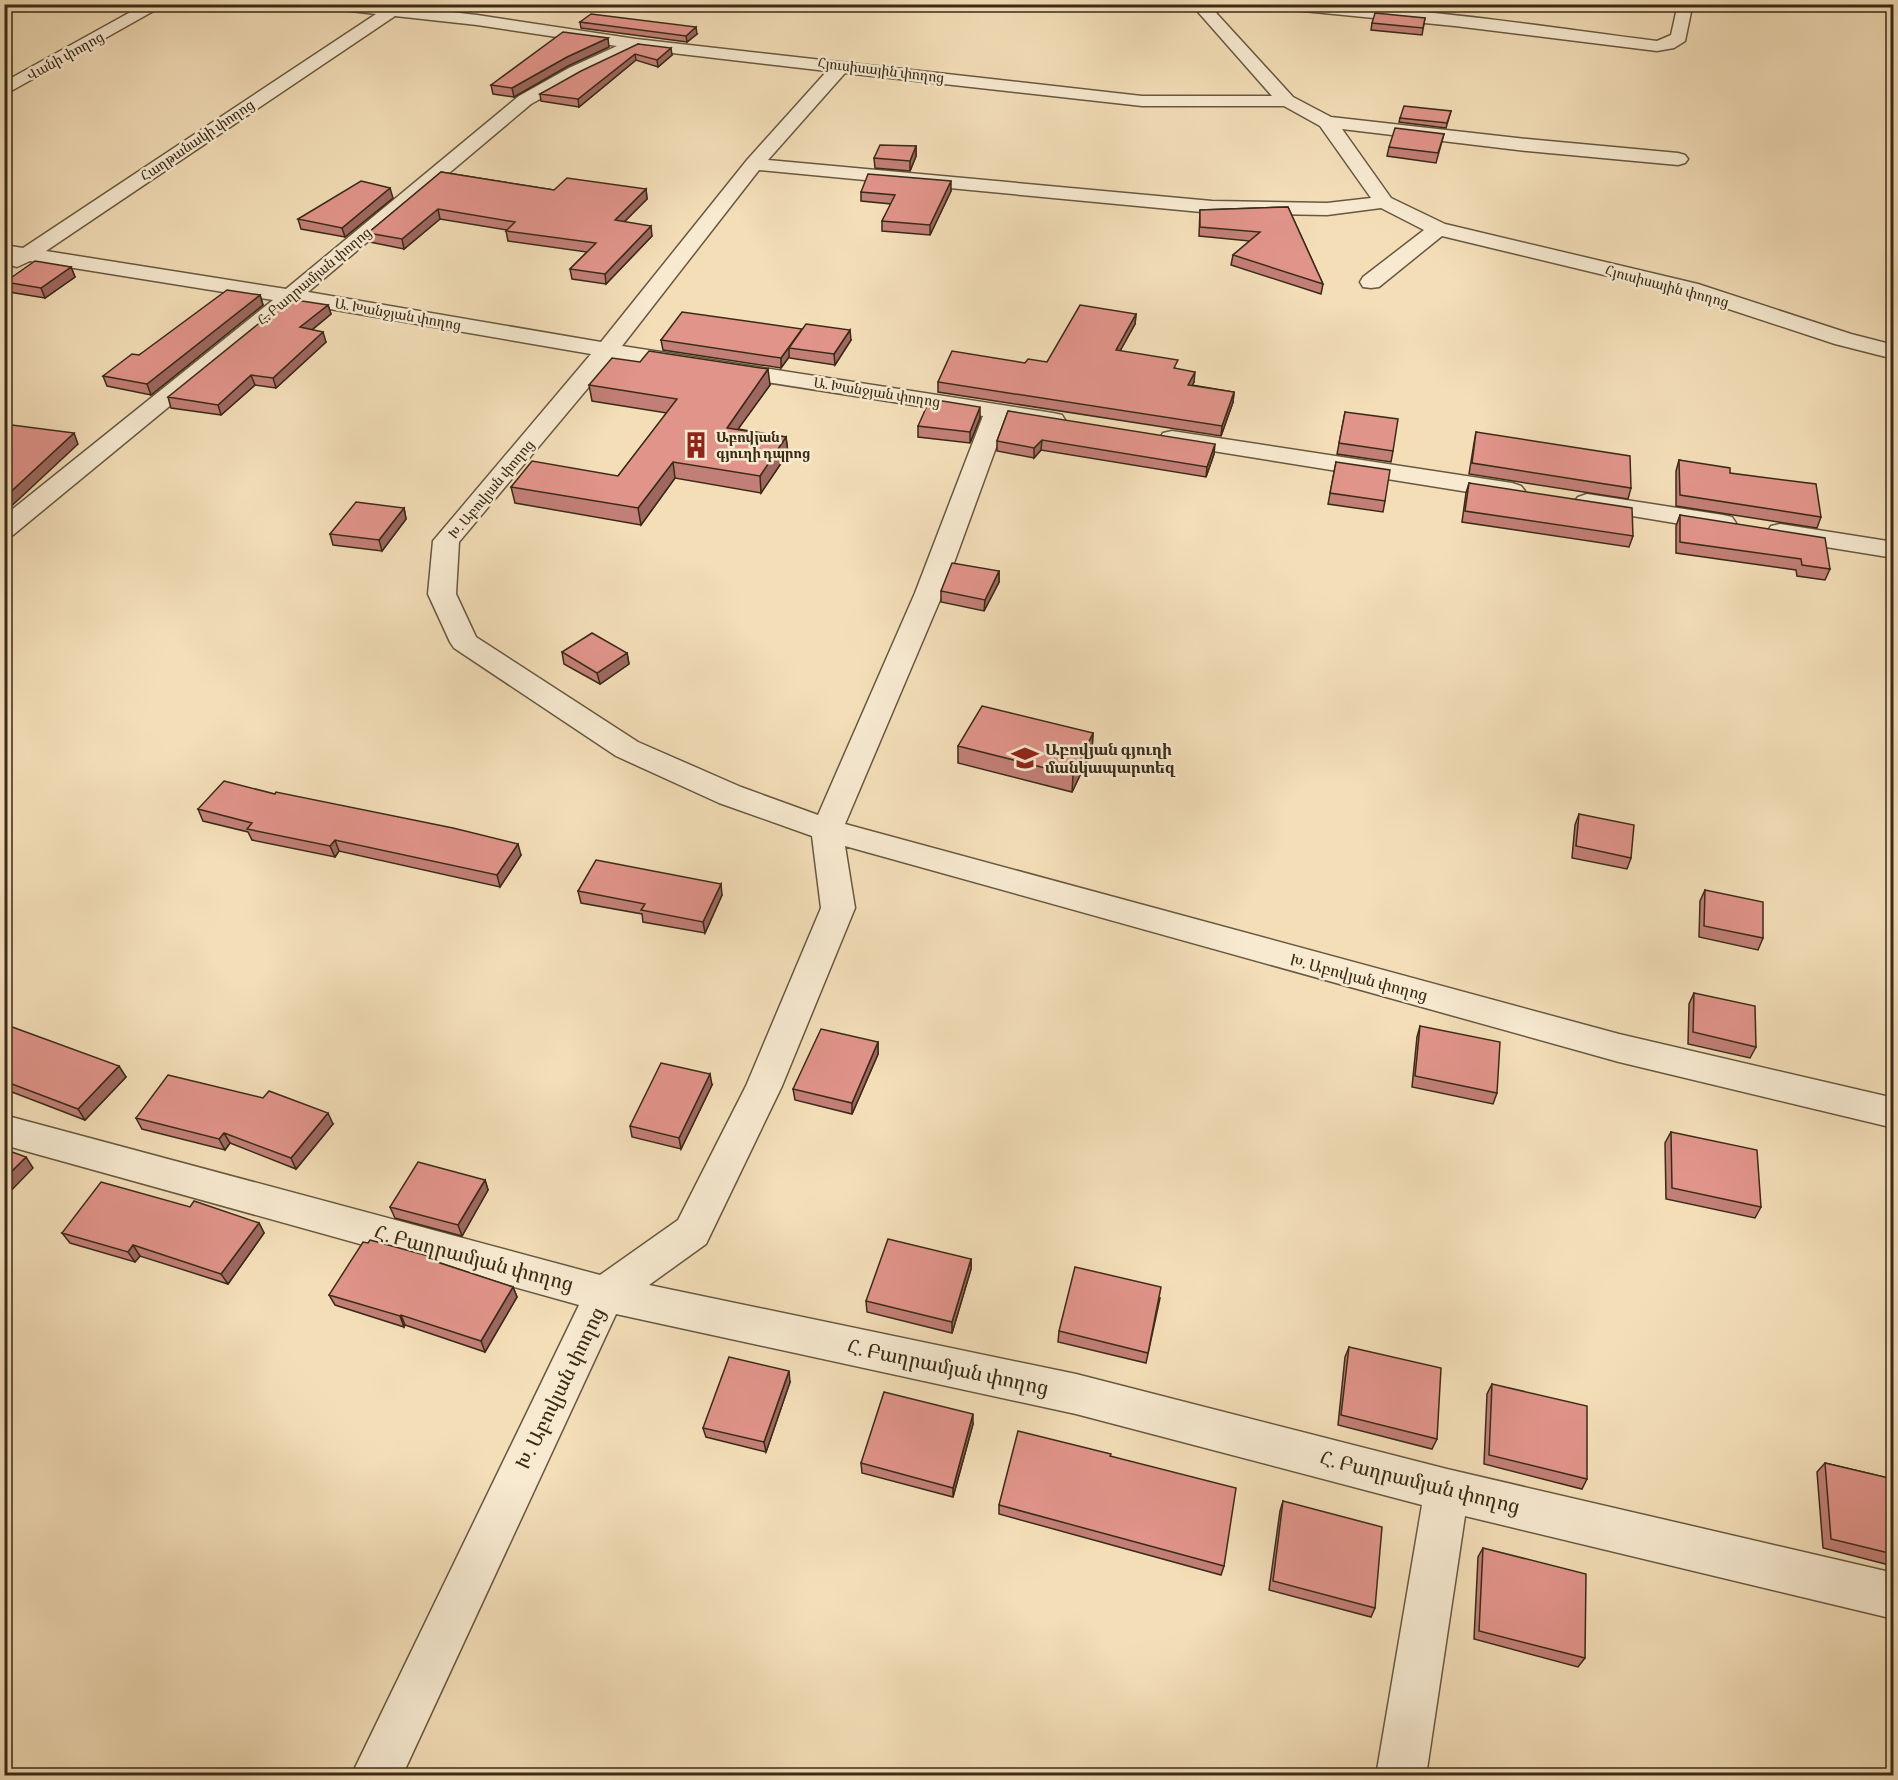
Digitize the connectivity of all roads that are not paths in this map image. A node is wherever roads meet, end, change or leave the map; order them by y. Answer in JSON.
{"nodes":[{"id":1,"x":158,"y":4,"type":"edge"},
{"id":2,"x":334,"y":4,"type":"edge"},
{"id":3,"x":1199,"y":4,"type":"edge"},
{"id":4,"x":1283,"y":4,"type":"edge"},
{"id":5,"x":390,"y":12,"type":"junction"},
{"id":6,"x":1683,"y":12,"type":"dead end"},
{"id":7,"x":636,"y":44,"type":"junction"},
{"id":8,"x":841,"y":66,"type":"junction"},
{"id":9,"x":4,"y":90,"type":"edge"},
{"id":10,"x":1287,"y":101,"type":"junction"},
{"id":11,"x":1327,"y":122,"type":"junction"},
{"id":12,"x":1678,"y":159,"type":"dead end"},
{"id":13,"x":754,"y":164,"type":"junction"},
{"id":14,"x":1384,"y":202,"type":"junction"},
{"id":15,"x":1438,"y":229,"type":"junction"},
{"id":16,"x":15,"y":253,"type":"edge"},
{"id":17,"x":4,"y":269,"type":"edge"},
{"id":18,"x":1371,"y":282,"type":"dead end"},
{"id":19,"x":291,"y":296,"type":"junction"},
{"id":20,"x":607,"y":350,"type":"junction"},
{"id":21,"x":1893,"y":352,"type":"edge"},
{"id":22,"x":997,"y":411,"type":"junction"},
{"id":23,"x":1080,"y":424,"type":"edge"},
{"id":24,"x":1150,"y":435,"type":"edge"},
{"id":25,"x":1540,"y":495,"type":"edge"},
{"id":26,"x":1563,"y":499,"type":"edge"},
{"id":27,"x":1740,"y":526,"type":"edge"},
{"id":28,"x":4,"y":529,"type":"edge"},
{"id":29,"x":1764,"y":530,"type":"edge"},
{"id":30,"x":1893,"y":550,"type":"edge"},
{"id":31,"x":827,"y":830,"type":"junction"},
{"id":32,"x":1893,"y":1113,"type":"edge"},
{"id":33,"x":4,"y":1130,"type":"edge"},
{"id":34,"x":605,"y":1294,"type":"junction"},
{"id":35,"x":1448,"y":1490,"type":"junction"},
{"id":36,"x":1893,"y":1596,"type":"edge"},
{"id":37,"x":376,"y":1776,"type":"edge"},
{"id":38,"x":1401,"y":1776,"type":"edge"}],
"edges":[{"from":1,"to":9,"type":"street","name":"Վանի փողոց"},
{"from":2,"to":5,"type":"street","name":"Հյուսիսային փողոց"},
{"from":3,"to":10,"type":"street"},
{"from":4,"to":6,"type":"street"},
{"from":5,"to":7,"type":"street","name":"Հյուսիսային փողոց"},
{"from":5,"to":16,"type":"street","name":"Հաղթանակի փողոց"},
{"from":7,"to":8,"type":"street","name":"Հյուսիսային փողոց"},
{"from":7,"to":19,"type":"street","name":"Հ․ Բաղրամյան փողոց"},
{"from":8,"to":10,"type":"street","name":"Հյուսիսային փողոց"},
{"from":8,"to":13,"type":"street","name":"Խ․ Աբովյան փողոց"},
{"from":10,"to":11,"type":"street","name":"Հյուսիսային փողոց"},
{"from":11,"to":12,"type":"street"},
{"from":11,"to":14,"type":"street","name":"Հյուսիսային փողոց"},
{"from":13,"to":14,"type":"street"},
{"from":13,"to":20,"type":"street","name":"Խ․ Աբովյան փողոց"},
{"from":14,"to":15,"type":"street","name":"Հյուսիսային փողոց"},
{"from":15,"to":18,"type":"street"},
{"from":15,"to":21,"type":"street","name":"Հյուսիսային փողոց"},
{"from":16,"to":17,"type":"street","name":"Հաղթանակի փողոց"},
{"from":16,"to":19,"type":"street","name":"Ա․ Խանջյան փողոց"},
{"from":19,"to":20,"type":"street","name":"Ա․ Խանջյան փողոց"},
{"from":19,"to":28,"type":"street","name":"Հ․ Բաղրամյան փողոց"},
{"from":20,"to":22,"type":"street","name":"Ա․ Խանջյան փողոց"},
{"from":20,"to":31,"type":"street","name":"Խ․ Աբովյան փողոց"},
{"from":22,"to":23,"type":"street","name":"Ա․ Խանջյան փողոց"},
{"from":22,"to":31,"type":"street"},
{"from":24,"to":25,"type":"street"},
{"from":26,"to":27,"type":"street"},
{"from":29,"to":30,"type":"street"},
{"from":31,"to":32,"type":"street","name":"Խ․ Աբովյան փողոց"},
{"from":31,"to":34,"type":"street","name":"Խ․ Աբովյան փողոց"},
{"from":33,"to":34,"type":"street","name":"Հ․ Բաղրամյան փողոց"},
{"from":34,"to":35,"type":"street","name":"Հ․ Բաղրամյան փողոց"},
{"from":34,"to":37,"type":"street","name":"Խ․ Աբովյան փողոց"},
{"from":35,"to":36,"type":"street","name":"Հ․ Բաղրամյան փողոց"},
{"from":35,"to":38,"type":"street"}]}
